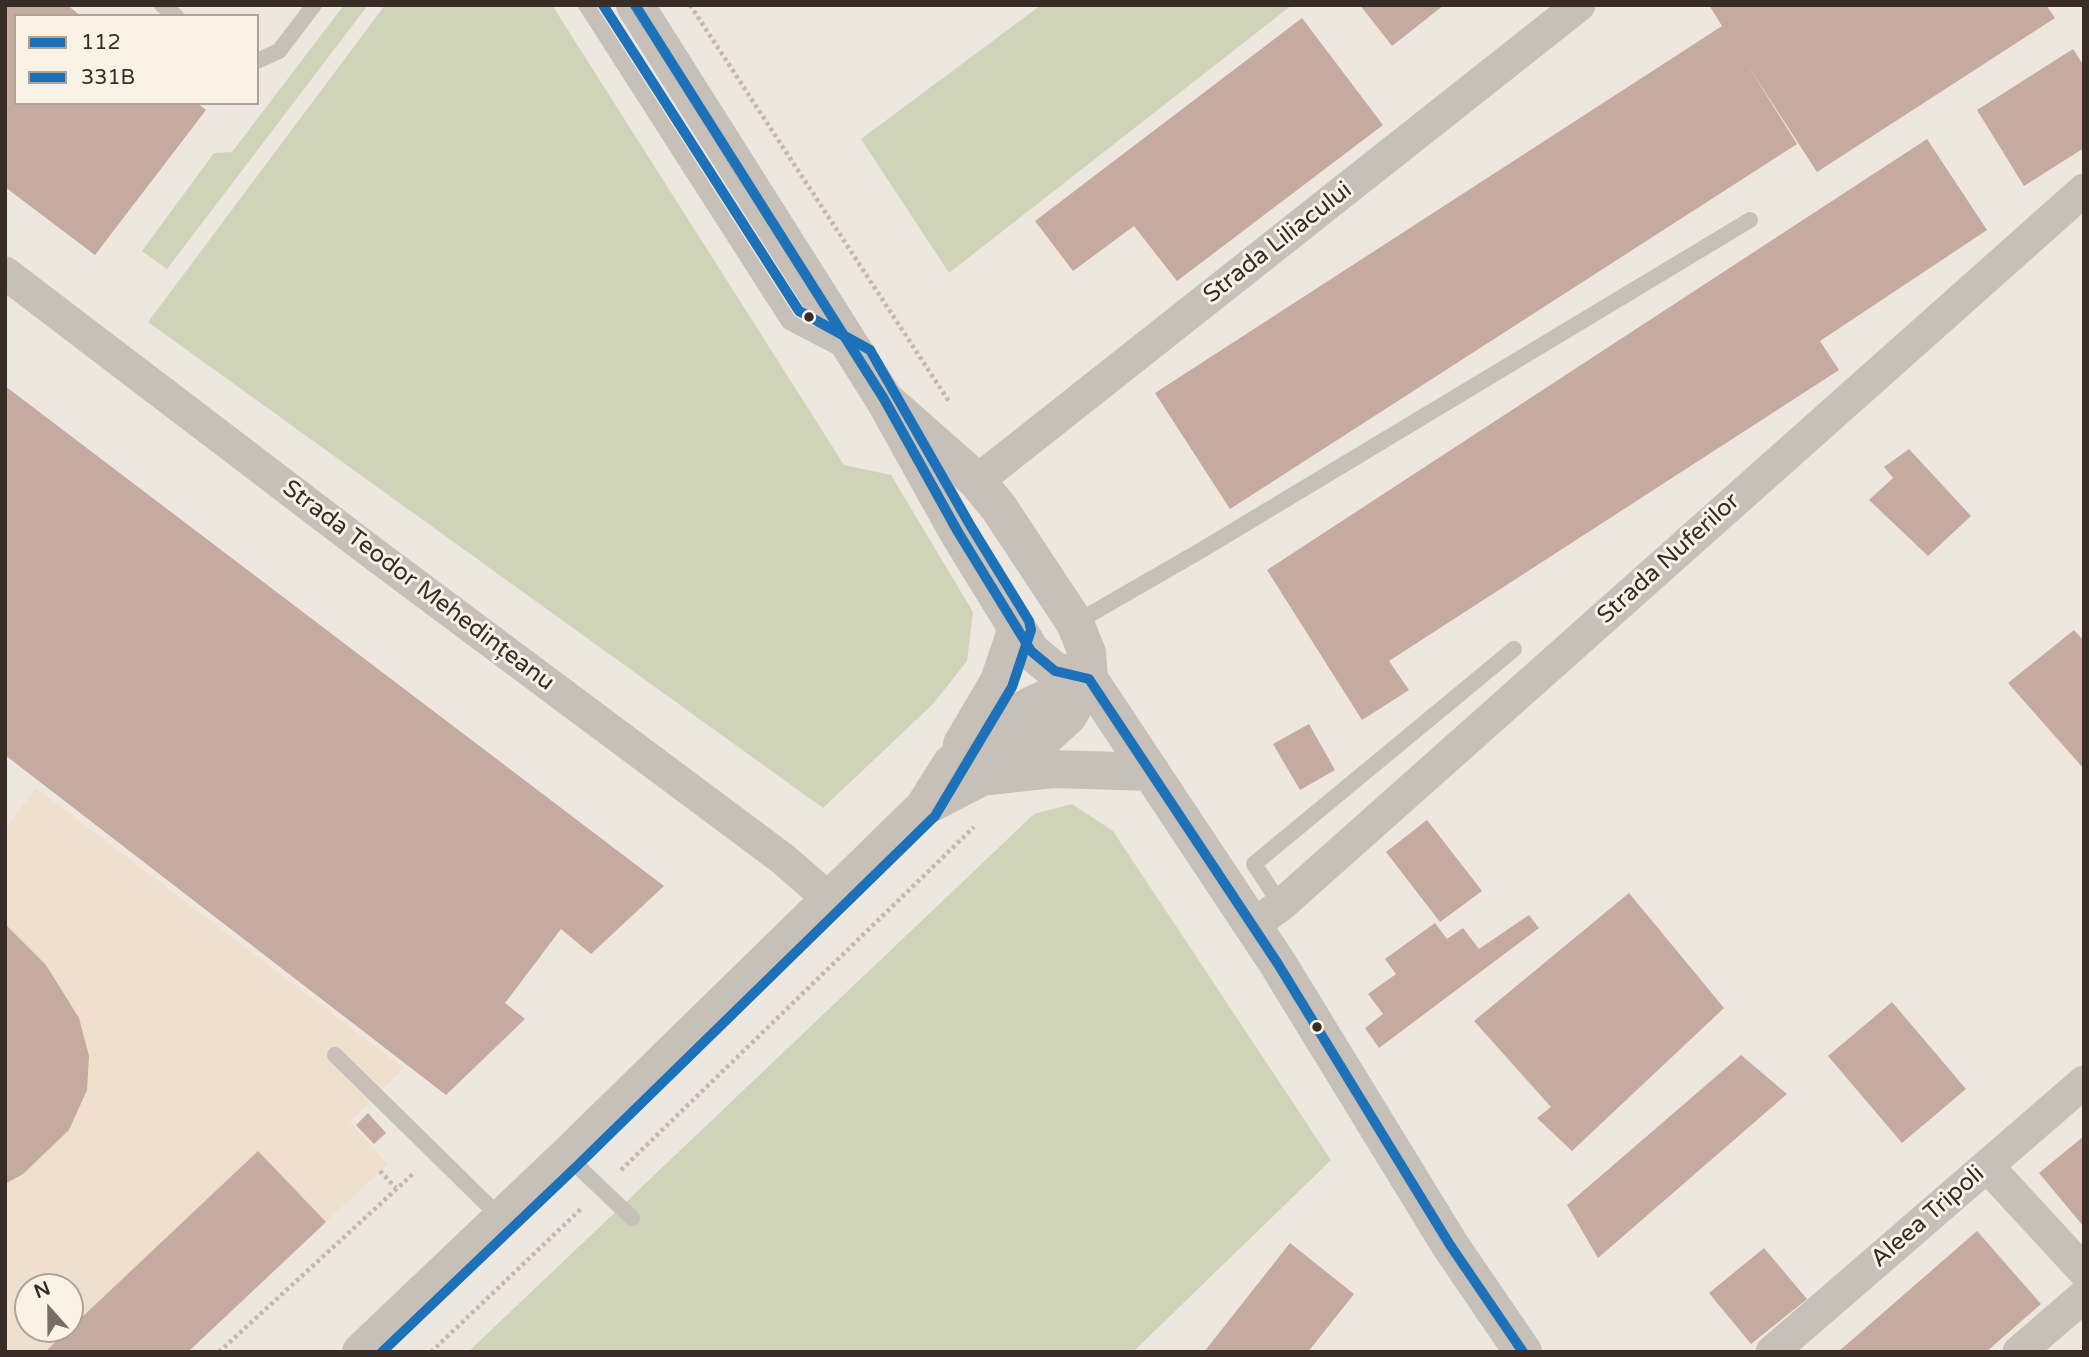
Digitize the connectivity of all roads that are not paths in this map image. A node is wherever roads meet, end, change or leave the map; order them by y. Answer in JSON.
{"nodes":[{"id":1,"x":314,"y":5,"type":"edge"},
{"id":2,"x":586,"y":5,"type":"edge"},
{"id":3,"x":1579,"y":5,"type":"edge"},
{"id":4,"x":640,"y":7,"type":"edge"},
{"id":5,"x":259,"y":60,"type":"edge"},
{"id":6,"x":2084,"y":190,"type":"edge"},
{"id":7,"x":1750,"y":220,"type":"dead end"},
{"id":8,"x":5,"y":273,"type":"edge"},
{"id":9,"x":859,"y":358,"type":"junction"},
{"id":10,"x":884,"y":399,"type":"junction"},
{"id":11,"x":976,"y":481,"type":"junction"},
{"id":12,"x":1075,"y":623,"type":"junction"},
{"id":13,"x":1017,"y":628,"type":"junction"},
{"id":14,"x":1514,"y":649,"type":"dead end"},
{"id":15,"x":1089,"y":679,"type":"junction"},
{"id":16,"x":965,"y":771,"type":"junction"},
{"id":17,"x":1151,"y":772,"type":"junction"},
{"id":18,"x":829,"y":899,"type":"junction"},
{"id":19,"x":1267,"y":916,"type":"junction"},
{"id":20,"x":335,"y":1055,"type":"dead end"},
{"id":21,"x":2084,"y":1082,"type":"edge"},
{"id":22,"x":567,"y":1156,"type":"junction"},
{"id":23,"x":1987,"y":1166,"type":"junction"},
{"id":24,"x":501,"y":1218,"type":"junction"},
{"id":25,"x":632,"y":1218,"type":"dead end"},
{"id":26,"x":2084,"y":1271,"type":"edge"},
{"id":27,"x":2084,"y":1296,"type":"edge"},
{"id":28,"x":1774,"y":1351,"type":"edge"},
{"id":29,"x":361,"y":1352,"type":"edge"},
{"id":30,"x":1523,"y":1352,"type":"edge"},
{"id":31,"x":2019,"y":1352,"type":"edge"}],
"edges":[{"from":1,"to":5,"type":"lane"},
{"from":2,"to":9,"type":"lane"},
{"from":3,"to":11,"type":"street","name":"Strada Liliacului"},
{"from":4,"to":9,"type":"street"},
{"from":6,"to":19,"type":"street","name":"Strada Nuferilor"},
{"from":7,"to":12,"type":"lane"},
{"from":8,"to":18,"type":"street","name":"Strada Teodor Mehedințeanu"},
{"from":9,"to":10,"type":"street"},
{"from":10,"to":11,"type":"street"},
{"from":10,"to":13,"type":"street"},
{"from":11,"to":12,"type":"street"},
{"from":12,"to":15,"type":"street"},
{"from":13,"to":15,"type":"street"},
{"from":13,"to":16,"type":"street"},
{"from":14,"to":19,"type":"lane"},
{"from":15,"to":16,"type":"street"},
{"from":15,"to":17,"type":"street"},
{"from":16,"to":17,"type":"street"},
{"from":16,"to":18,"type":"street"},
{"from":17,"to":19,"type":"street"},
{"from":18,"to":22,"type":"street"},
{"from":19,"to":30,"type":"street"},
{"from":20,"to":24,"type":"lane"},
{"from":21,"to":23,"type":"street","name":"Aleea Tripoli"},
{"from":22,"to":24,"type":"street"},
{"from":22,"to":25,"type":"lane"},
{"from":23,"to":26,"type":"street"},
{"from":23,"to":28,"type":"street","name":"Aleea Tripoli"},
{"from":24,"to":29,"type":"street"},
{"from":27,"to":31,"type":"street"}]}
